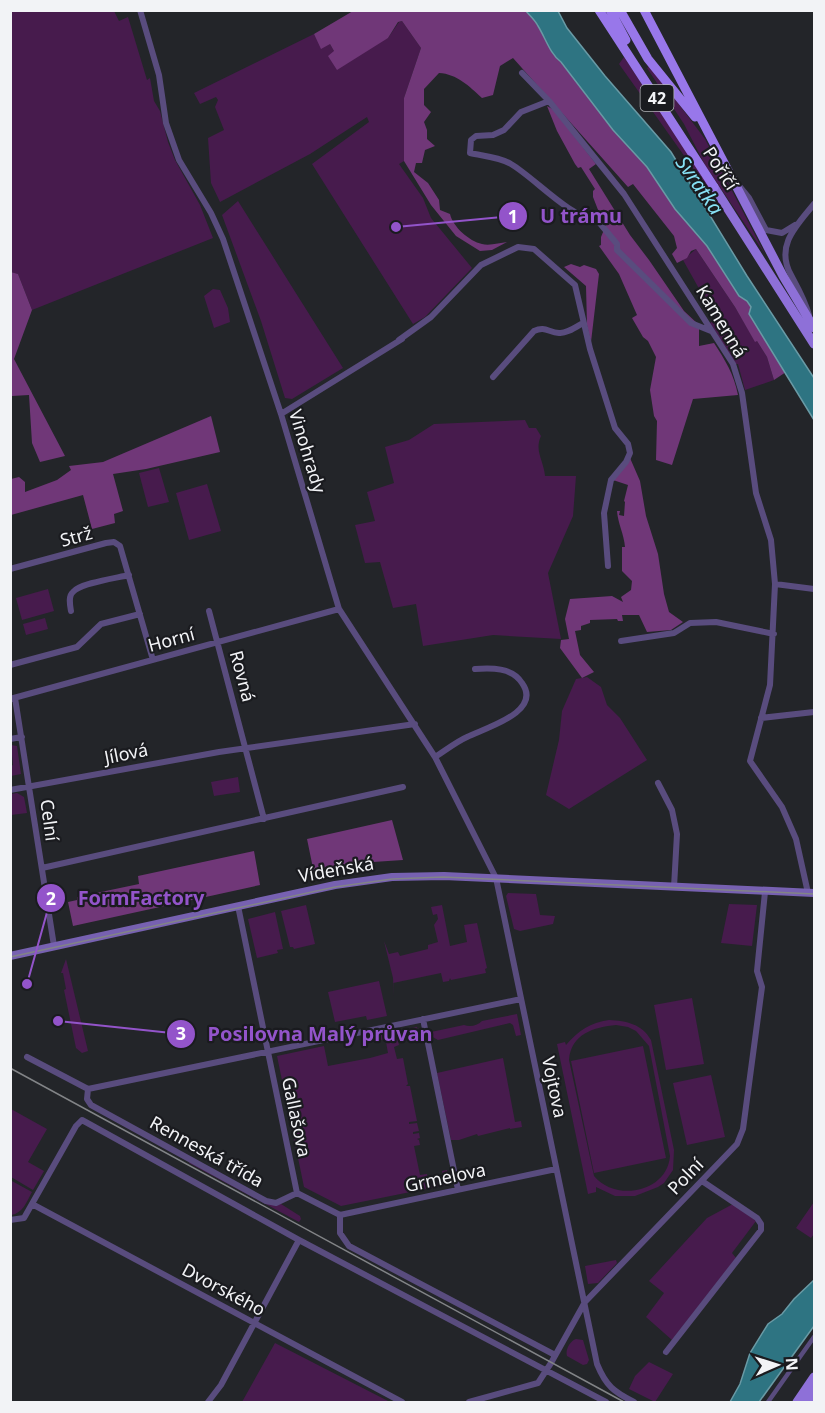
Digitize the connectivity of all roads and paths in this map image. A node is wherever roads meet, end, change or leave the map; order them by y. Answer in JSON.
{"nodes":[{"id":1,"x":140,"y":10,"type":"edge"},
{"id":2,"x":599,"y":10,"type":"edge"},
{"id":3,"x":610,"y":10,"type":"edge"},
{"id":4,"x":620,"y":10,"type":"edge"},
{"id":5,"x":644,"y":10,"type":"edge"},
{"id":6,"x":522,"y":73,"type":"dead end"},
{"id":7,"x":653,"y":92,"type":"junction"},
{"id":8,"x":549,"y":101,"type":"junction"},
{"id":9,"x":706,"y":130,"type":"junction"},
{"id":10,"x":732,"y":178,"type":"junction"},
{"id":11,"x":714,"y":187,"type":"joint"},
{"id":12,"x":814,"y":204,"type":"edge"},
{"id":13,"x":800,"y":221,"type":"junction"},
{"id":14,"x":583,"y":323,"type":"junction"},
{"id":15,"x":812,"y":324,"type":"edge"},
{"id":16,"x":711,"y":331,"type":"junction"},
{"id":17,"x":814,"y":345,"type":"edge"},
{"id":18,"x":493,"y":377,"type":"dead end"},
{"id":19,"x":281,"y":414,"type":"junction"},
{"id":20,"x":608,"y":566,"type":"dead end"},
{"id":21,"x":10,"y":569,"type":"edge"},
{"id":22,"x":129,"y":575,"type":"junction"},
{"id":23,"x":776,"y":584,"type":"junction"},
{"id":24,"x":814,"y":589,"type":"edge"},
{"id":25,"x":339,"y":609,"type":"junction"},
{"id":26,"x":71,"y":611,"type":"dead end"},
{"id":27,"x":209,"y":611,"type":"dead end"},
{"id":28,"x":140,"y":614,"type":"junction"},
{"id":29,"x":774,"y":634,"type":"junction"},
{"id":30,"x":621,"y":641,"type":"dead end"},
{"id":31,"x":219,"y":642,"type":"junction"},
{"id":32,"x":153,"y":660,"type":"junction"},
{"id":33,"x":10,"y":665,"type":"edge"},
{"id":34,"x":475,"y":669,"type":"dead end"},
{"id":35,"x":13,"y":698,"type":"edge"},
{"id":36,"x":814,"y":712,"type":"edge"},
{"id":37,"x":761,"y":718,"type":"junction"},
{"id":38,"x":415,"y":724,"type":"junction"},
{"id":39,"x":22,"y":737,"type":"junction"},
{"id":40,"x":10,"y":739,"type":"edge"},
{"id":41,"x":247,"y":749,"type":"junction"},
{"id":42,"x":435,"y":757,"type":"junction"},
{"id":43,"x":658,"y":783,"type":"dead end"},
{"id":44,"x":30,"y":787,"type":"junction"},
{"id":45,"x":404,"y":787,"type":"dead end"},
{"id":46,"x":10,"y":790,"type":"edge"},
{"id":47,"x":264,"y":819,"type":"junction"},
{"id":48,"x":42,"y":868,"type":"junction"},
{"id":49,"x":496,"y":878,"type":"junction"},
{"id":50,"x":674,"y":887,"type":"junction"},
{"id":51,"x":765,"y":891,"type":"junction"},
{"id":52,"x":811,"y":893,"type":"edge"},
{"id":53,"x":238,"y":906,"type":"junction"},
{"id":54,"x":54,"y":946,"type":"junction"},
{"id":55,"x":10,"y":956,"type":"edge"},
{"id":56,"x":521,"y":999,"type":"junction"},
{"id":57,"x":423,"y":1019,"type":"junction"},
{"id":58,"x":268,"y":1051,"type":"junction"},
{"id":59,"x":27,"y":1058,"type":"dead end"},
{"id":60,"x":88,"y":1089,"type":"junction"},
{"id":61,"x":556,"y":1169,"type":"junction"},
{"id":62,"x":702,"y":1181,"type":"junction"},
{"id":63,"x":458,"y":1190,"type":"junction"},
{"id":64,"x":297,"y":1193,"type":"junction"},
{"id":65,"x":32,"y":1204,"type":"junction"},
{"id":66,"x":340,"y":1215,"type":"junction"},
{"id":67,"x":10,"y":1220,"type":"edge"},
{"id":68,"x":300,"y":1240,"type":"junction"},
{"id":69,"x":585,"y":1302,"type":"junction"},
{"id":70,"x":255,"y":1323,"type":"junction"},
{"id":71,"x":814,"y":1337,"type":"edge"},
{"id":72,"x":666,"y":1352,"type":"dead end"},
{"id":73,"x":555,"y":1355,"type":"junction"},
{"id":74,"x":546,"y":1372,"type":"junction"},
{"id":75,"x":814,"y":1377,"type":"edge"},
{"id":76,"x":814,"y":1391,"type":"edge"},
{"id":77,"x":480,"y":1401,"type":"edge"},
{"id":78,"x":208,"y":1402,"type":"edge"},
{"id":79,"x":402,"y":1402,"type":"edge"},
{"id":80,"x":469,"y":1402,"type":"edge"},
{"id":81,"x":606,"y":1402,"type":"edge"},
{"id":82,"x":634,"y":1402,"type":"edge"},
{"id":83,"x":768,"y":1402,"type":"edge"},
{"id":84,"x":797,"y":1402,"type":"edge"},
{"id":85,"x":807,"y":1402,"type":"edge"}],
"edges":[{"from":1,"to":19,"type":"street","name":"Vinohrady"},
{"from":2,"to":7,"type":"highway","name":"Poříčí","number":"42"},
{"from":3,"to":7,"type":"highway","number":"42"},
{"from":4,"to":9,"type":"highway","number":"42"},
{"from":5,"to":9,"type":"highway","name":"Poříčí","number":"42"},
{"from":6,"to":8,"type":"street","name":"Kamenná"},
{"from":7,"to":11,"type":"highway","name":"Poříčí","number":"42"},
{"from":8,"to":16,"type":"street","name":"Kamenná"},
{"from":8,"to":16,"type":"street"},
{"from":9,"to":10,"type":"highway","name":"Poříčí","number":"42"},
{"from":10,"to":13,"type":"street","name":"Poříčí"},
{"from":10,"to":15,"type":"main road","name":"Poříčí","number":"42"},
{"from":11,"to":17,"type":"main road","name":"Poříčí","number":"42"},
{"from":12,"to":13,"type":"street","name":"Poříčí"},
{"from":13,"to":15,"type":"street","name":"Poříčí"},
{"from":14,"to":18,"type":"street"},
{"from":14,"to":19,"type":"street"},
{"from":14,"to":20,"type":"street"},
{"from":16,"to":23,"type":"street","name":"Kamenná"},
{"from":19,"to":25,"type":"street","name":"Vinohrady"},
{"from":21,"to":22,"type":"street","name":"Strž"},
{"from":22,"to":26,"type":"street"},
{"from":22,"to":28,"type":"street","name":"Strž"},
{"from":23,"to":24,"type":"street"},
{"from":23,"to":29,"type":"street","name":"Kamenná"},
{"from":25,"to":31,"type":"street","name":"Horní"},
{"from":25,"to":38,"type":"street","name":"Vinohrady"},
{"from":27,"to":31,"type":"street","name":"Rovná"},
{"from":28,"to":32,"type":"street","name":"Strž"},
{"from":28,"to":33,"type":"street"},
{"from":29,"to":30,"type":"street"},
{"from":29,"to":37,"type":"street","name":"Kamenná"},
{"from":31,"to":32,"type":"street","name":"Horní"},
{"from":31,"to":41,"type":"street","name":"Rovná"},
{"from":32,"to":35,"type":"street","name":"Horní"},
{"from":34,"to":42,"type":"street"},
{"from":35,"to":39,"type":"street","name":"Celní"},
{"from":36,"to":37,"type":"street"},
{"from":37,"to":52,"type":"street","name":"Kamenná"},
{"from":38,"to":41,"type":"street","name":"Jílová"},
{"from":38,"to":42,"type":"street","name":"Vinohrady"},
{"from":39,"to":40,"type":"street"},
{"from":39,"to":44,"type":"street","name":"Celní"},
{"from":41,"to":44,"type":"street","name":"Jílová"},
{"from":41,"to":47,"type":"street"},
{"from":42,"to":49,"type":"street","name":"Vinohrady"},
{"from":43,"to":50,"type":"street"},
{"from":44,"to":46,"type":"street","name":"Jílová"},
{"from":44,"to":48,"type":"street","name":"Celní"},
{"from":45,"to":47,"type":"street"},
{"from":47,"to":48,"type":"street"},
{"from":48,"to":54,"type":"street","name":"Celní"},
{"from":49,"to":50,"type":"main road","name":"Vídeňská"},
{"from":49,"to":53,"type":"main road","name":"Vídeňská"},
{"from":49,"to":56,"type":"street","name":"Vojtova"},
{"from":50,"to":51,"type":"main road","name":"Vídeňská"},
{"from":51,"to":52,"type":"main road","name":"Vídeňská"},
{"from":51,"to":62,"type":"street","name":"Polní"},
{"from":53,"to":54,"type":"main road","name":"Vídeňská"},
{"from":53,"to":58,"type":"street","name":"Gallašova"},
{"from":54,"to":55,"type":"main road","name":"Vídeňská"},
{"from":56,"to":57,"type":"street"},
{"from":56,"to":61,"type":"street","name":"Vojtova"},
{"from":57,"to":58,"type":"street"},
{"from":57,"to":63,"type":"street"},
{"from":58,"to":60,"type":"street"},
{"from":58,"to":64,"type":"street","name":"Gallašova"},
{"from":59,"to":60,"type":"street"},
{"from":60,"to":64,"type":"street","name":"Renneská třída"},
{"from":61,"to":63,"type":"street","name":"Grmelova"},
{"from":61,"to":69,"type":"street","name":"Vojtova"},
{"from":62,"to":69,"type":"street","name":"Polní"},
{"from":62,"to":72,"type":"street"},
{"from":63,"to":66,"type":"street","name":"Grmelova"},
{"from":64,"to":66,"type":"street"},
{"from":65,"to":67,"type":"street"},
{"from":65,"to":68,"type":"street","name":"Renneská třída"},
{"from":65,"to":70,"type":"street","name":"Dvorského"},
{"from":66,"to":73,"type":"street"},
{"from":68,"to":70,"type":"street"},
{"from":68,"to":74,"type":"street","name":"Renneská třída"},
{"from":69,"to":73,"type":"street","name":"Polní"},
{"from":69,"to":82,"type":"street"},
{"from":70,"to":78,"type":"street"},
{"from":70,"to":79,"type":"street","name":"Dvorského"},
{"from":71,"to":83,"type":"street"},
{"from":73,"to":74,"type":"street","name":"Polní"},
{"from":74,"to":77,"type":"street","name":"Polní"},
{"from":74,"to":81,"type":"street","name":"Renneská třída"},
{"from":75,"to":84,"type":"main road"},
{"from":76,"to":85,"type":"main road"},
{"from":77,"to":80,"type":"street","name":"Polní"}]}
